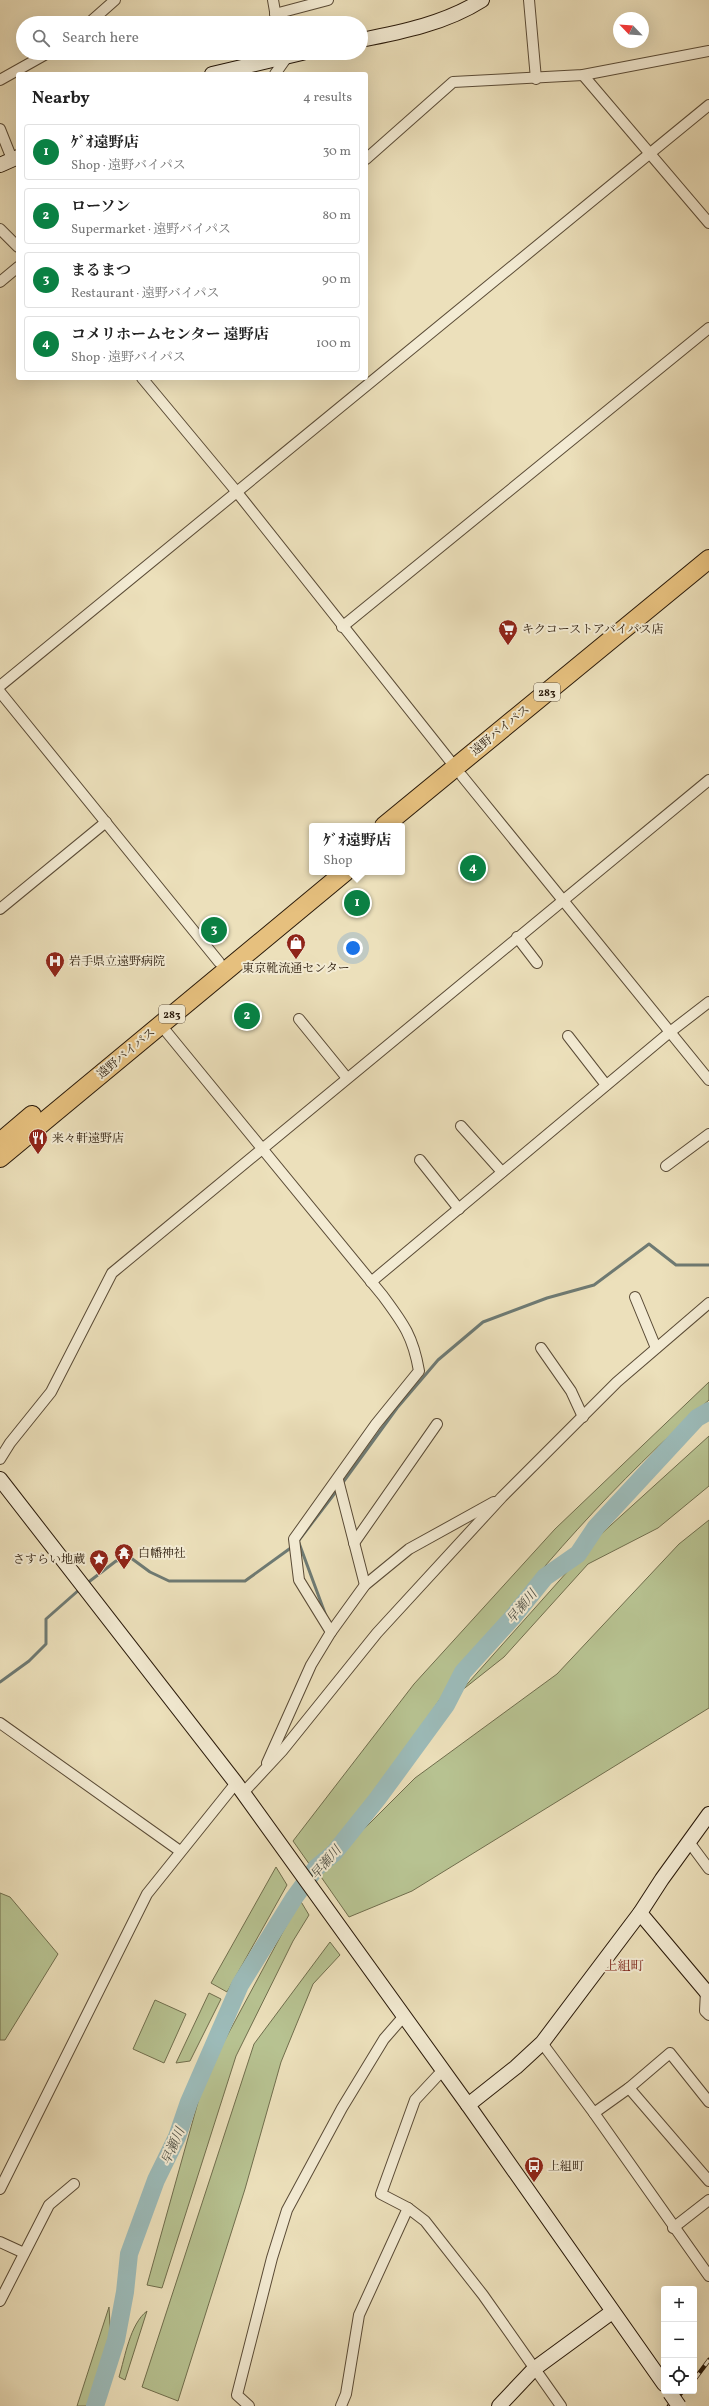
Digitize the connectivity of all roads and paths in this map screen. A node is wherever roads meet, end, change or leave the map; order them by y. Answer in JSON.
{"nodes":[{"id":1,"x":114,"y":0,"type":"edge"},
{"id":2,"x":273,"y":0,"type":"edge"},
{"id":3,"x":328,"y":0,"type":"edge"},
{"id":4,"x":482,"y":0,"type":"edge"},
{"id":5,"x":529,"y":0,"type":"edge"},
{"id":6,"x":97,"y":16,"type":"edge"},
{"id":7,"x":276,"y":16,"type":"edge"},
{"id":8,"x":282,"y":16,"type":"edge"},
{"id":9,"x":368,"y":39,"type":"edge"},
{"id":10,"x":709,"y":50,"type":"edge"},
{"id":11,"x":36,"y":60,"type":"edge"},
{"id":12,"x":267,"y":60,"type":"edge"},
{"id":13,"x":283,"y":60,"type":"edge"},
{"id":14,"x":220,"y":72,"type":"edge"},
{"id":15,"x":276,"y":72,"type":"edge"},
{"id":16,"x":583,"y":75,"type":"junction"},
{"id":17,"x":536,"y":79,"type":"junction"},
{"id":18,"x":0,"y":80,"type":"edge"},
{"id":19,"x":709,"y":105,"type":"edge"},
{"id":20,"x":0,"y":128,"type":"edge"},
{"id":21,"x":650,"y":153,"type":"junction"},
{"id":22,"x":368,"y":157,"type":"edge"},
{"id":23,"x":10,"y":160,"type":"edge"},
{"id":24,"x":709,"y":223,"type":"edge"},
{"id":25,"x":0,"y":229,"type":"edge"},
{"id":26,"x":16,"y":245,"type":"edge"},
{"id":27,"x":16,"y":269,"type":"edge"},
{"id":28,"x":0,"y":282,"type":"edge"},
{"id":29,"x":709,"y":328,"type":"edge"},
{"id":30,"x":144,"y":380,"type":"edge"},
{"id":31,"x":236,"y":491,"type":"junction"},
{"id":32,"x":709,"y":559,"type":"edge"},
{"id":33,"x":709,"y":574,"type":"edge"},
{"id":34,"x":342,"y":628,"type":"junction"},
{"id":35,"x":0,"y":686,"type":"edge"},
{"id":36,"x":0,"y":692,"type":"edge"},
{"id":37,"x":459,"y":772,"type":"junction"},
{"id":38,"x":709,"y":780,"type":"edge"},
{"id":39,"x":106,"y":822,"type":"junction"},
{"id":40,"x":388,"y":823,"type":"edge"},
{"id":41,"x":404,"y":823,"type":"edge"},
{"id":42,"x":325,"y":875,"type":"edge"},
{"id":43,"x":341,"y":875,"type":"edge"},
{"id":44,"x":563,"y":902,"type":"junction"},
{"id":45,"x":0,"y":909,"type":"edge"},
{"id":46,"x":517,"y":937,"type":"junction"},
{"id":47,"x":219,"y":962,"type":"junction"},
{"id":48,"x":538,"y":963,"type":"dead end"},
{"id":49,"x":709,"y":1002,"type":"edge"},
{"id":50,"x":299,"y":1019,"type":"dead end"},
{"id":51,"x":160,"y":1024,"type":"junction"},
{"id":52,"x":670,"y":1032,"type":"junction"},
{"id":53,"x":568,"y":1036,"type":"dead end"},
{"id":54,"x":347,"y":1078,"type":"junction"},
{"id":55,"x":709,"y":1080,"type":"edge"},
{"id":56,"x":606,"y":1085,"type":"junction"},
{"id":57,"x":461,"y":1126,"type":"dead end"},
{"id":58,"x":709,"y":1134,"type":"edge"},
{"id":59,"x":0,"y":1142,"type":"edge"},
{"id":60,"x":262,"y":1147,"type":"junction"},
{"id":61,"x":0,"y":1158,"type":"edge"},
{"id":62,"x":420,"y":1160,"type":"dead end"},
{"id":63,"x":666,"y":1166,"type":"dead end"},
{"id":64,"x":502,"y":1172,"type":"junction"},
{"id":65,"x":459,"y":1209,"type":"junction"},
{"id":66,"x":371,"y":1282,"type":"junction"},
{"id":67,"x":635,"y":1297,"type":"dead end"},
{"id":68,"x":709,"y":1303,"type":"edge"},
{"id":69,"x":541,"y":1348,"type":"dead end"},
{"id":70,"x":656,"y":1348,"type":"junction"},
{"id":71,"x":582,"y":1416,"type":"junction"},
{"id":72,"x":437,"y":1424,"type":"dead end"},
{"id":73,"x":0,"y":1459,"type":"edge"},
{"id":74,"x":0,"y":1479,"type":"edge"},
{"id":75,"x":338,"y":1480,"type":"junction"},
{"id":76,"x":502,"y":1497,"type":"junction"},
{"id":77,"x":354,"y":1543,"type":"junction"},
{"id":78,"x":365,"y":1585,"type":"junction"},
{"id":79,"x":331,"y":1632,"type":"junction"},
{"id":80,"x":0,"y":1723,"type":"edge"},
{"id":81,"x":264,"y":1770,"type":"junction"},
{"id":82,"x":242,"y":1793,"type":"junction"},
{"id":83,"x":709,"y":1814,"type":"edge"},
{"id":84,"x":689,"y":1842,"type":"junction"},
{"id":85,"x":180,"y":1851,"type":"junction"},
{"id":86,"x":709,"y":1869,"type":"edge"},
{"id":87,"x":640,"y":1913,"type":"junction"},
{"id":88,"x":707,"y":1992,"type":"edge"},
{"id":89,"x":709,"y":2015,"type":"edge"},
{"id":90,"x":404,"y":2016,"type":"junction"},
{"id":91,"x":542,"y":2043,"type":"junction"},
{"id":92,"x":442,"y":2071,"type":"junction"},
{"id":93,"x":629,"y":2088,"type":"junction"},
{"id":94,"x":709,"y":2102,"type":"edge"},
{"id":95,"x":468,"y":2105,"type":"junction"},
{"id":96,"x":594,"y":2113,"type":"junction"},
{"id":97,"x":709,"y":2181,"type":"edge"},
{"id":98,"x":74,"y":2184,"type":"dead end"},
{"id":99,"x":0,"y":2189,"type":"edge"},
{"id":100,"x":709,"y":2200,"type":"edge"},
{"id":101,"x":408,"y":2208,"type":"junction"},
{"id":102,"x":673,"y":2228,"type":"junction"},
{"id":103,"x":0,"y":2242,"type":"edge"},
{"id":104,"x":24,"y":2253,"type":"junction"},
{"id":105,"x":709,"y":2276,"type":"edge"},
{"id":106,"x":0,"y":2301,"type":"edge"},
{"id":107,"x":612,"y":2312,"type":"junction"},
{"id":108,"x":534,"y":2368,"type":"junction"},
{"id":109,"x":661,"y":2380,"type":"edge"},
{"id":110,"x":671,"y":2394,"type":"edge"},
{"id":111,"x":249,"y":2406,"type":"edge"},
{"id":112,"x":341,"y":2406,"type":"edge"},
{"id":113,"x":499,"y":2406,"type":"edge"},
{"id":114,"x":560,"y":2406,"type":"edge"},
{"id":115,"x":679,"y":2406,"type":"edge"}],
"edges":[{"from":1,"to":6,"type":"street"},
{"from":2,"to":7,"type":"street"},
{"from":3,"to":8,"type":"street"},
{"from":4,"to":9,"type":"street"},
{"from":5,"to":17,"type":"street"},
{"from":10,"to":16,"type":"street"},
{"from":11,"to":18,"type":"street"},
{"from":12,"to":14,"type":"street"},
{"from":13,"to":15,"type":"street"},
{"from":16,"to":17,"type":"street"},
{"from":16,"to":21,"type":"street"},
{"from":17,"to":22,"type":"street"},
{"from":19,"to":21,"type":"street"},
{"from":20,"to":23,"type":"street"},
{"from":21,"to":24,"type":"street"},
{"from":21,"to":31,"type":"street"},
{"from":25,"to":26,"type":"street"},
{"from":27,"to":28,"type":"street"},
{"from":29,"to":34,"type":"street"},
{"from":30,"to":31,"type":"street"},
{"from":31,"to":34,"type":"street"},
{"from":31,"to":35,"type":"street"},
{"from":32,"to":37,"type":"highway","name":"遠野バイパス","number":"283"},
{"from":33,"to":37,"type":"highway","name":"遠野バイパス","number":"283"},
{"from":34,"to":37,"type":"street"},
{"from":36,"to":39,"type":"street"},
{"from":37,"to":40,"type":"highway","name":"遠野バイパス","number":"283"},
{"from":37,"to":41,"type":"highway","name":"遠野バイパス","number":"283"},
{"from":37,"to":44,"type":"street"},
{"from":38,"to":44,"type":"street"},
{"from":39,"to":45,"type":"street"},
{"from":39,"to":47,"type":"street"},
{"from":42,"to":47,"type":"highway","name":"遠野バイパス","number":"283"},
{"from":43,"to":51,"type":"highway","name":"遠野バイパス","number":"283"},
{"from":44,"to":46,"type":"street"},
{"from":44,"to":52,"type":"street"},
{"from":46,"to":48,"type":"street"},
{"from":46,"to":54,"type":"street"},
{"from":47,"to":59,"type":"highway","name":"遠野バイパス","number":"283"},
{"from":49,"to":52,"type":"street"},
{"from":50,"to":54,"type":"street"},
{"from":51,"to":60,"type":"street"},
{"from":51,"to":61,"type":"highway","name":"遠野バイパス","number":"283"},
{"from":52,"to":55,"type":"street"},
{"from":52,"to":56,"type":"street"},
{"from":53,"to":56,"type":"street"},
{"from":54,"to":60,"type":"street"},
{"from":56,"to":64,"type":"street"},
{"from":57,"to":64,"type":"street"},
{"from":58,"to":63,"type":"street"},
{"from":60,"to":66,"type":"street"},
{"from":60,"to":73,"type":"street"},
{"from":62,"to":65,"type":"street"},
{"from":64,"to":65,"type":"street"},
{"from":65,"to":66,"type":"street"},
{"from":66,"to":75,"type":"street"},
{"from":67,"to":70,"type":"street"},
{"from":68,"to":70,"type":"street"},
{"from":69,"to":71,"type":"street"},
{"from":70,"to":71,"type":"street"},
{"from":71,"to":76,"type":"street"},
{"from":72,"to":77,"type":"street"},
{"from":74,"to":82,"type":"street"},
{"from":75,"to":77,"type":"street"},
{"from":75,"to":79,"type":"street"},
{"from":76,"to":78,"type":"street"},
{"from":76,"to":81,"type":"street"},
{"from":77,"to":78,"type":"street"},
{"from":78,"to":79,"type":"street"},
{"from":79,"to":81,"type":"street"},
{"from":80,"to":85,"type":"street"},
{"from":81,"to":82,"type":"street"},
{"from":82,"to":85,"type":"street"},
{"from":82,"to":90,"type":"street"},
{"from":83,"to":84,"type":"street"},
{"from":84,"to":86,"type":"street"},
{"from":84,"to":87,"type":"street"},
{"from":85,"to":99,"type":"street"},
{"from":87,"to":88,"type":"street"},
{"from":87,"to":91,"type":"street"},
{"from":88,"to":89,"type":"street"},
{"from":90,"to":92,"type":"street"},
{"from":90,"to":111,"type":"street"},
{"from":91,"to":95,"type":"street"},
{"from":91,"to":96,"type":"street"},
{"from":92,"to":95,"type":"street"},
{"from":92,"to":101,"type":"street"},
{"from":93,"to":94,"type":"street"},
{"from":93,"to":96,"type":"street"},
{"from":93,"to":97,"type":"street"},
{"from":95,"to":107,"type":"street"},
{"from":96,"to":102,"type":"street"},
{"from":98,"to":104,"type":"street"},
{"from":100,"to":102,"type":"street"},
{"from":101,"to":108,"type":"street"},
{"from":101,"to":112,"type":"street"},
{"from":102,"to":105,"type":"street"},
{"from":103,"to":104,"type":"street"},
{"from":104,"to":106,"type":"street"},
{"from":107,"to":108,"type":"street"},
{"from":107,"to":109,"type":"street"},
{"from":108,"to":113,"type":"street"},
{"from":108,"to":114,"type":"street"},
{"from":110,"to":115,"type":"street","bridge":true}]}
